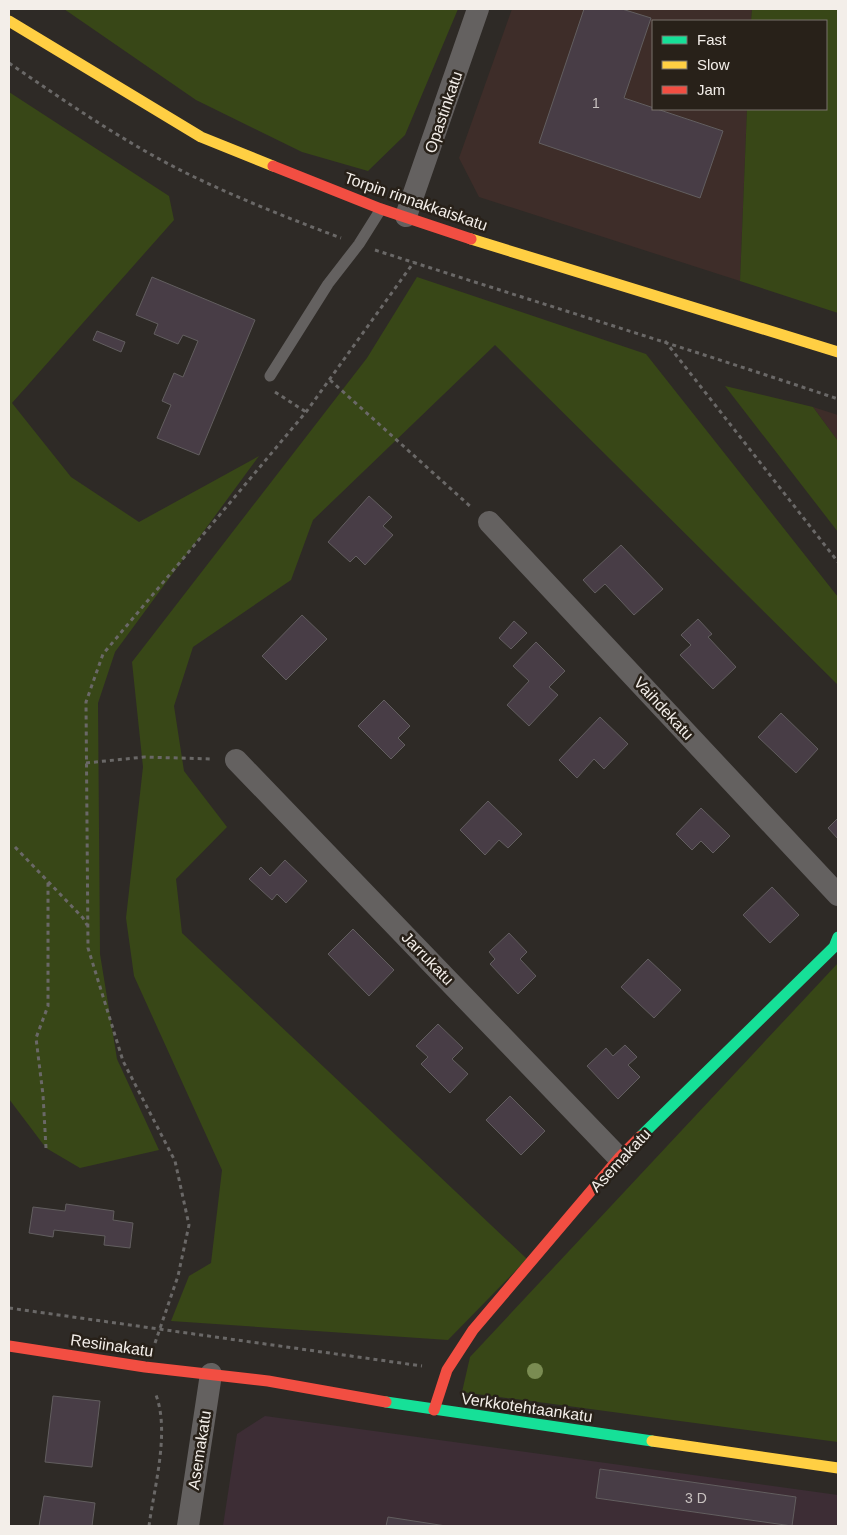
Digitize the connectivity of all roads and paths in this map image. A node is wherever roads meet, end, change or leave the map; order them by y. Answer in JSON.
{"nodes":[{"id":1,"x":478,"y":9,"type":"edge"},
{"id":2,"x":9,"y":21,"type":"edge"},
{"id":3,"x":9,"y":63,"type":"edge"},
{"id":4,"x":381,"y":209,"type":"junction"},
{"id":5,"x":406,"y":216,"type":"junction"},
{"id":6,"x":359,"y":244,"type":"junction"},
{"id":7,"x":414,"y":262,"type":"junction"},
{"id":8,"x":664,"y":341,"type":"junction"},
{"id":9,"x":838,"y":352,"type":"edge"},
{"id":10,"x":270,"y":376,"type":"joint"},
{"id":11,"x":330,"y":380,"type":"junction"},
{"id":12,"x":838,"y":399,"type":"edge"},
{"id":13,"x":306,"y":412,"type":"junction"},
{"id":14,"x":489,"y":522,"type":"joint"},
{"id":15,"x":838,"y":562,"type":"edge"},
{"id":16,"x":236,"y":760,"type":"joint"},
{"id":17,"x":86,"y":763,"type":"junction"},
{"id":18,"x":15,"y":847,"type":"dead end"},
{"id":19,"x":48,"y":881,"type":"junction"},
{"id":20,"x":838,"y":894,"type":"edge"},
{"id":21,"x":87,"y":926,"type":"junction"},
{"id":22,"x":838,"y":937,"type":"edge"},
{"id":23,"x":46,"y":1148,"type":"dead end"},
{"id":24,"x":619,"y":1158,"type":"junction"},
{"id":25,"x":9,"y":1308,"type":"edge"},
{"id":26,"x":159,"y":1330,"type":"junction"},
{"id":27,"x":9,"y":1346,"type":"edge"},
{"id":28,"x":145,"y":1366,"type":"junction"},
{"id":29,"x":447,"y":1370,"type":"junction"},
{"id":30,"x":212,"y":1374,"type":"junction"},
{"id":31,"x":434,"y":1410,"type":"junction"},
{"id":32,"x":838,"y":1468,"type":"edge"},
{"id":33,"x":149,"y":1526,"type":"edge"},
{"id":34,"x":188,"y":1526,"type":"edge"}],
"edges":[{"from":1,"to":5,"type":"street","name":"Opastinkatu"},
{"from":2,"to":4,"type":"street","name":"Torpin rinnakkaiskatu"},
{"from":3,"to":6,"type":"path"},
{"from":4,"to":5,"type":"street","name":"Torpin rinnakkaiskatu"},
{"from":4,"to":6,"type":"lane"},
{"from":5,"to":9,"type":"street","name":"Torpin rinnakkaiskatu"},
{"from":6,"to":7,"type":"path"},
{"from":6,"to":10,"type":"lane"},
{"from":7,"to":8,"type":"path"},
{"from":7,"to":11,"type":"path"},
{"from":8,"to":12,"type":"path"},
{"from":8,"to":15,"type":"path"},
{"from":10,"to":13,"type":"path"},
{"from":11,"to":13,"type":"path"},
{"from":11,"to":14,"type":"path"},
{"from":13,"to":17,"type":"path"},
{"from":14,"to":20,"type":"street","name":"Vaihdekatu"},
{"from":16,"to":17,"type":"path"},
{"from":16,"to":24,"type":"street","name":"Jarrukatu"},
{"from":17,"to":21,"type":"path"},
{"from":18,"to":19,"type":"path"},
{"from":19,"to":21,"type":"path"},
{"from":19,"to":23,"type":"path"},
{"from":21,"to":26,"type":"path"},
{"from":22,"to":24,"type":"street","name":"Asemakatu"},
{"from":24,"to":29,"type":"street","name":"Asemakatu"},
{"from":25,"to":26,"type":"path"},
{"from":26,"to":28,"type":"path"},
{"from":26,"to":29,"type":"path"},
{"from":27,"to":28,"type":"street","name":"Resiinakatu"},
{"from":28,"to":30,"type":"street","name":"Resiinakatu"},
{"from":28,"to":33,"type":"path"},
{"from":29,"to":31,"type":"street","name":"Asemakatu"},
{"from":30,"to":31,"type":"street","name":"Verkkotehtaankatu"},
{"from":30,"to":34,"type":"street","name":"Asemakatu"},
{"from":31,"to":32,"type":"street","name":"Verkkotehtaankatu"}]}
